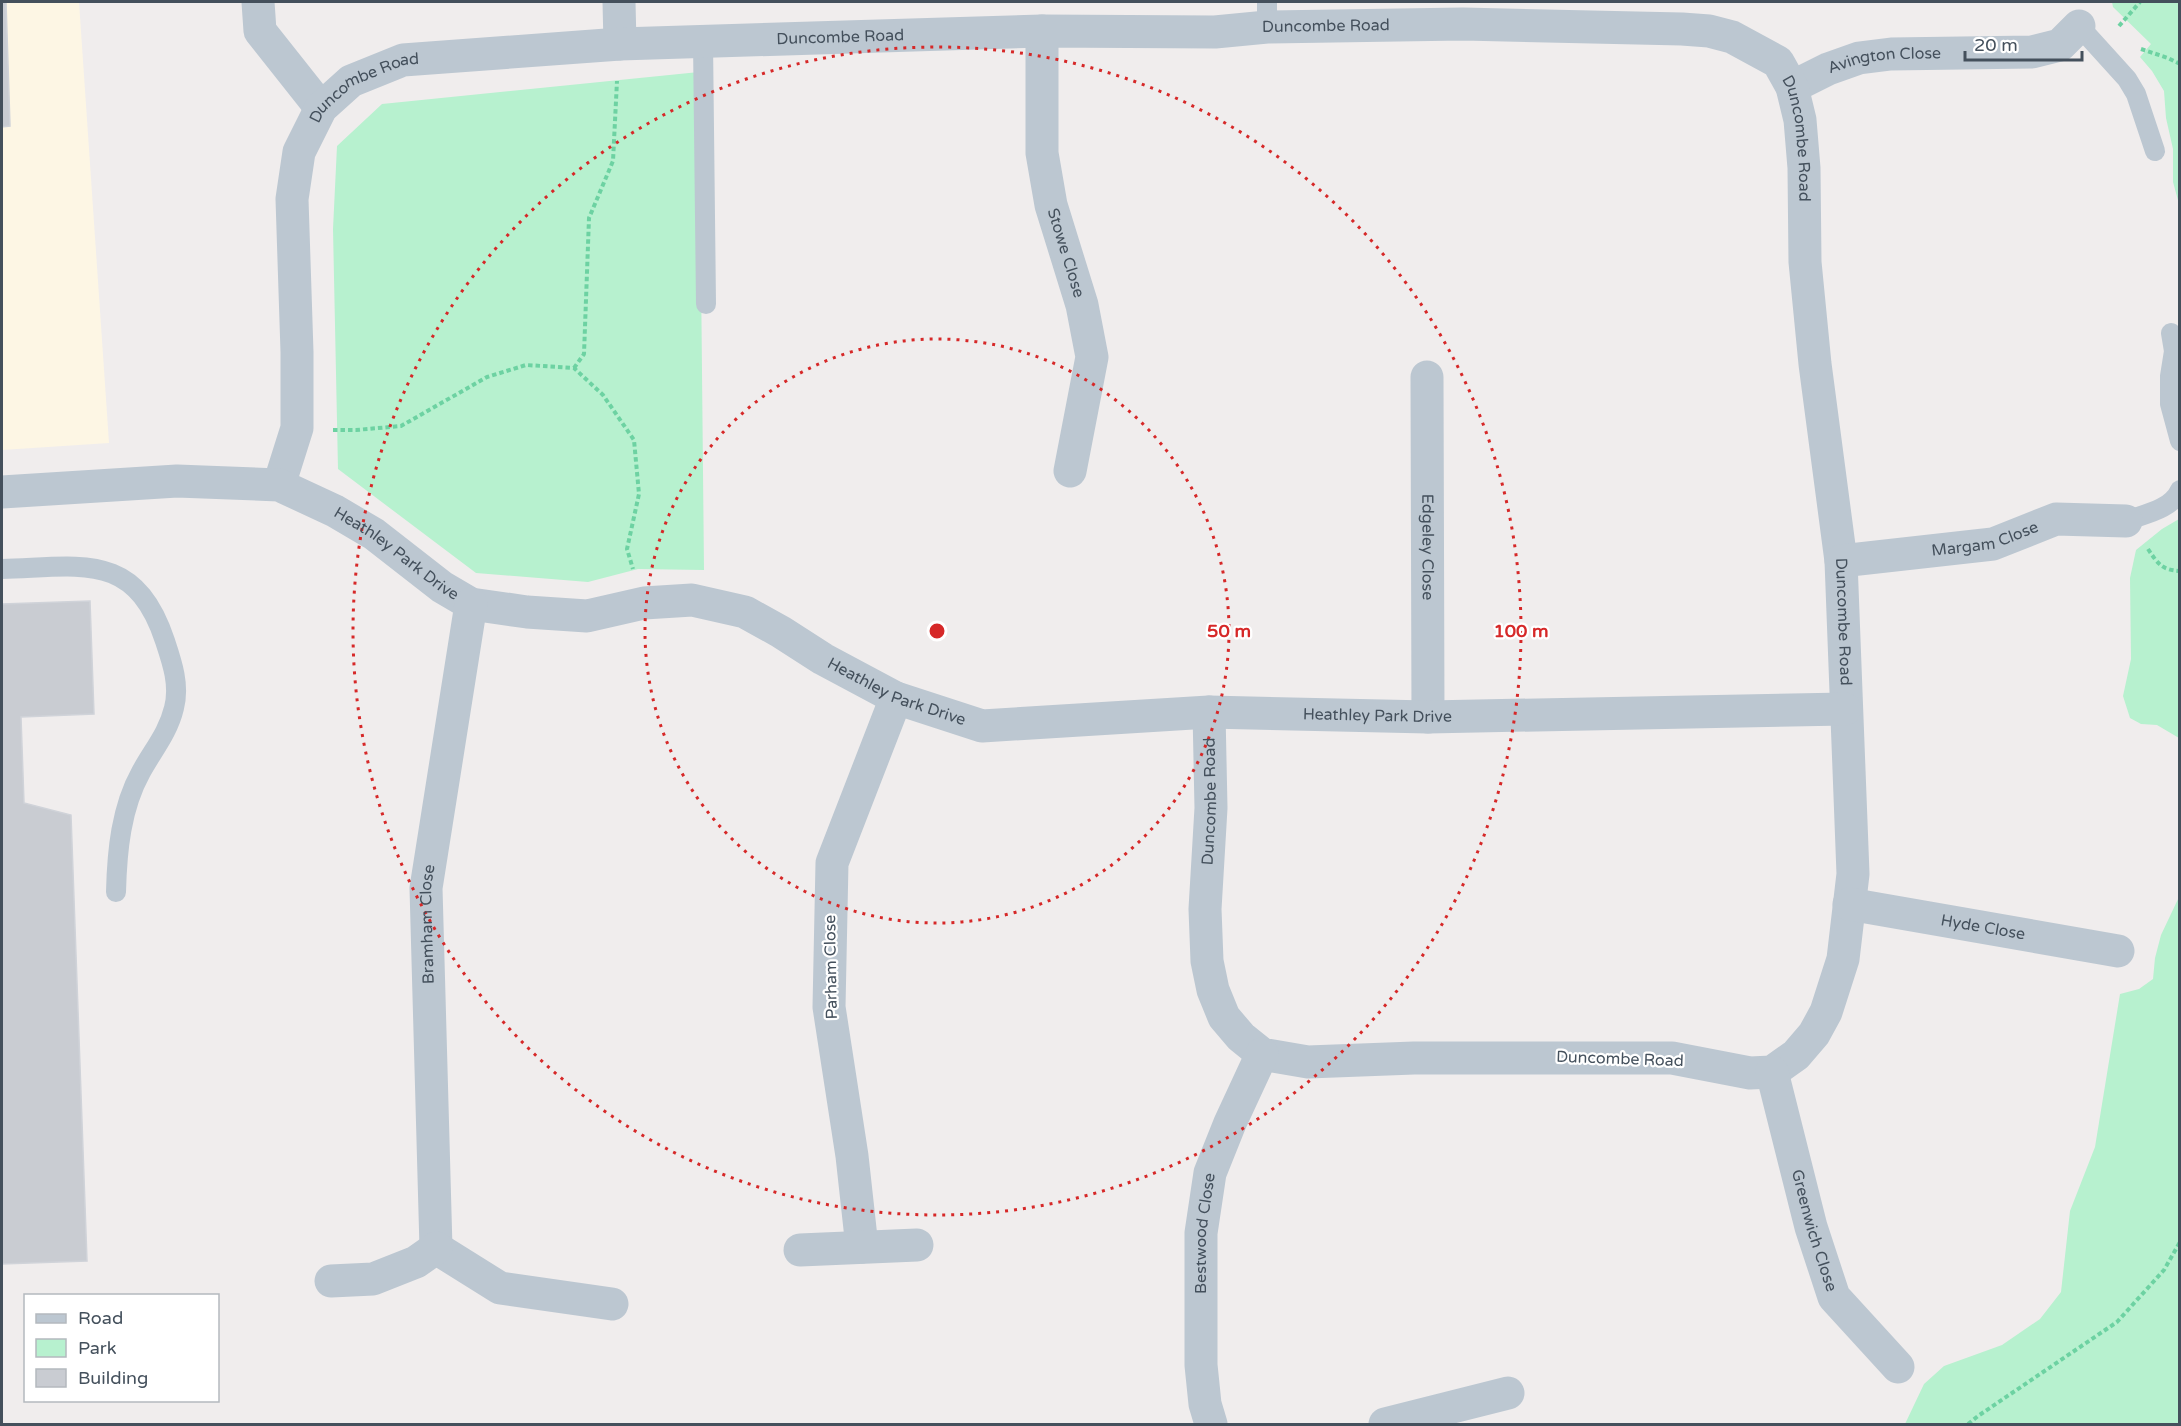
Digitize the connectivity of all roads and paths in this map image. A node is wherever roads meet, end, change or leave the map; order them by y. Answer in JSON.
{"nodes":[{"id":1,"x":258,"y":2,"type":"edge"},
{"id":2,"x":619,"y":2,"type":"edge"},
{"id":3,"x":2140,"y":2,"type":"edge"},
{"id":4,"x":1267,"y":14,"type":"edge"},
{"id":5,"x":2079,"y":26,"type":"joint"},
{"id":6,"x":2117,"y":27,"type":"dead end"},
{"id":7,"x":1042,"y":31,"type":"junction"},
{"id":8,"x":703,"y":41,"type":"junction"},
{"id":9,"x":620,"y":44,"type":"junction"},
{"id":10,"x":1792,"y":87,"type":"junction"},
{"id":11,"x":321,"y":108,"type":"junction"},
{"id":12,"x":2155,"y":151,"type":"dead end"},
{"id":13,"x":706,"y":304,"type":"dead end"},
{"id":14,"x":2171,"y":333,"type":"dead end"},
{"id":15,"x":574,"y":368,"type":"junction"},
{"id":16,"x":1427,"y":376,"type":"dead end"},
{"id":17,"x":297,"y":428,"type":"junction"},
{"id":18,"x":2180,"y":441,"type":"edge"},
{"id":19,"x":1070,"y":471,"type":"dead end"},
{"id":20,"x":279,"y":484,"type":"junction"},
{"id":21,"x":2180,"y":490,"type":"edge"},
{"id":22,"x":2,"y":492,"type":"edge"},
{"id":23,"x":2126,"y":521,"type":"joint"},
{"id":24,"x":1841,"y":561,"type":"junction"},
{"id":25,"x":2,"y":569,"type":"edge"},
{"id":26,"x":644,"y":603,"type":"junction"},
{"id":27,"x":471,"y":604,"type":"junction"},
{"id":28,"x":896,"y":698,"type":"junction"},
{"id":29,"x":1845,"y":710,"type":"junction"},
{"id":30,"x":1209,"y":712,"type":"junction"},
{"id":31,"x":1428,"y":717,"type":"junction"},
{"id":32,"x":116,"y":892,"type":"dead end"},
{"id":33,"x":1849,"y":904,"type":"junction"},
{"id":34,"x":2118,"y":951,"type":"dead end"},
{"id":35,"x":1262,"y":1053,"type":"junction"},
{"id":36,"x":1772,"y":1072,"type":"junction"},
{"id":37,"x":2180,"y":1242,"type":"edge"},
{"id":38,"x":917,"y":1245,"type":"dead end"},
{"id":39,"x":862,"y":1247,"type":"junction"},
{"id":40,"x":436,"y":1248,"type":"junction"},
{"id":41,"x":800,"y":1250,"type":"dead end"},
{"id":42,"x":331,"y":1281,"type":"dead end"},
{"id":43,"x":612,"y":1304,"type":"dead end"},
{"id":44,"x":1898,"y":1367,"type":"dead end"},
{"id":45,"x":1508,"y":1393,"type":"dead end"},
{"id":46,"x":1211,"y":1425,"type":"edge"},
{"id":47,"x":1385,"y":1425,"type":"edge"},
{"id":48,"x":1968,"y":1425,"type":"edge"}],
"edges":[{"from":1,"to":11,"type":"street"},
{"from":2,"to":9,"type":"street"},
{"from":3,"to":6,"type":"path"},
{"from":4,"to":7,"type":"street","name":"Duncombe Road"},
{"from":4,"to":10,"type":"street","name":"Duncombe Road"},
{"from":5,"to":10,"type":"street","name":"Avington Close"},
{"from":5,"to":12,"type":"lane"},
{"from":7,"to":8,"type":"street","name":"Duncombe Road"},
{"from":7,"to":19,"type":"street","name":"Stowe Close"},
{"from":8,"to":9,"type":"street","name":"Duncombe Road"},
{"from":8,"to":13,"type":"lane"},
{"from":9,"to":11,"type":"street","name":"Duncombe Road"},
{"from":9,"to":15,"type":"path"},
{"from":10,"to":24,"type":"street","name":"Duncombe Road"},
{"from":11,"to":17,"type":"street","name":"Duncombe Road"},
{"from":14,"to":18,"type":"lane"},
{"from":15,"to":17,"type":"path"},
{"from":15,"to":26,"type":"path"},
{"from":16,"to":31,"type":"street","name":"Edgeley Close"},
{"from":17,"to":20,"type":"street","name":"Duncombe Road"},
{"from":20,"to":22,"type":"street","name":"Heathley Park Drive"},
{"from":20,"to":27,"type":"street","name":"Heathley Park Drive"},
{"from":21,"to":23,"type":"lane"},
{"from":23,"to":24,"type":"street","name":"Margam Close"},
{"from":24,"to":29,"type":"street","name":"Duncombe Road"},
{"from":25,"to":32,"type":"lane"},
{"from":26,"to":27,"type":"street","name":"Heathley Park Drive"},
{"from":26,"to":28,"type":"street","name":"Heathley Park Drive"},
{"from":27,"to":40,"type":"street","name":"Bramham Close"},
{"from":28,"to":30,"type":"street","name":"Heathley Park Drive"},
{"from":28,"to":39,"type":"street","name":"Parham Close"},
{"from":29,"to":31,"type":"street","name":"Heathley Park Drive"},
{"from":29,"to":33,"type":"street","name":"Duncombe Road"},
{"from":30,"to":31,"type":"street","name":"Heathley Park Drive"},
{"from":30,"to":35,"type":"street","name":"Duncombe Road"},
{"from":33,"to":34,"type":"street","name":"Hyde Close"},
{"from":33,"to":36,"type":"street","name":"Duncombe Road"},
{"from":35,"to":36,"type":"street","name":"Duncombe Road"},
{"from":35,"to":46,"type":"street","name":"Bestwood Close"},
{"from":36,"to":44,"type":"street","name":"Greenwich Close"},
{"from":37,"to":48,"type":"path"},
{"from":38,"to":39,"type":"street"},
{"from":39,"to":41,"type":"street"},
{"from":40,"to":42,"type":"street"},
{"from":40,"to":43,"type":"street"},
{"from":45,"to":47,"type":"street"}]}
